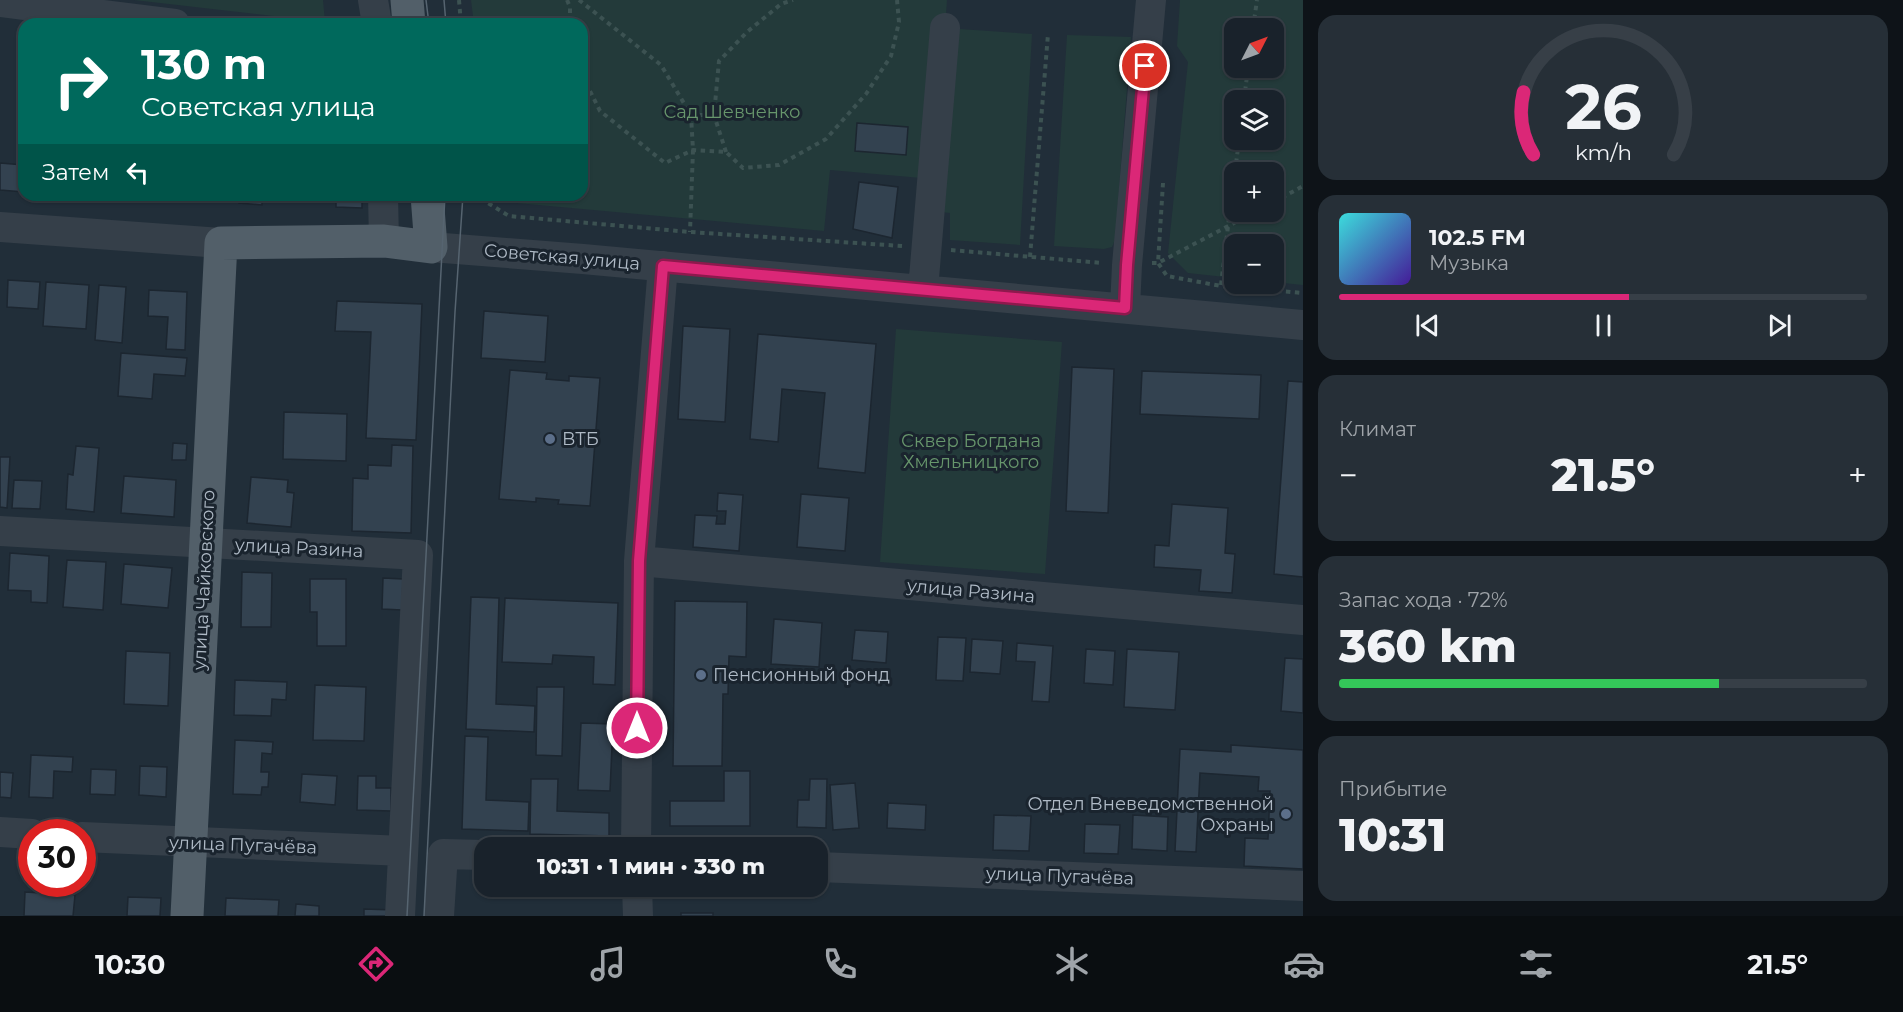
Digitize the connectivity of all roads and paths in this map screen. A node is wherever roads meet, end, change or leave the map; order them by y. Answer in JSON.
{"nodes":[{"id":1,"x":373,"y":0,"type":"edge"},
{"id":2,"x":407,"y":0,"type":"edge"},
{"id":3,"x":459,"y":0,"type":"edge"},
{"id":4,"x":567,"y":0,"type":"edge"},
{"id":5,"x":579,"y":0,"type":"edge"},
{"id":6,"x":793,"y":0,"type":"edge"},
{"id":7,"x":897,"y":0,"type":"edge"},
{"id":8,"x":1151,"y":0,"type":"edge"},
{"id":9,"x":1257,"y":0,"type":"edge"},
{"id":10,"x":0,"y":2,"type":"edge"},
{"id":11,"x":780,"y":2,"type":"edge"},
{"id":12,"x":127,"y":18,"type":"edge"},
{"id":13,"x":375,"y":18,"type":"edge"},
{"id":14,"x":408,"y":18,"type":"edge"},
{"id":15,"x":460,"y":18,"type":"edge"},
{"id":16,"x":570,"y":18,"type":"edge"},
{"id":17,"x":1254,"y":18,"type":"edge"},
{"id":18,"x":945,"y":28,"type":"dead end"},
{"id":19,"x":1048,"y":34,"type":"dead end"},
{"id":20,"x":588,"y":87,"type":"edge"},
{"id":21,"x":692,"y":115,"type":"junction"},
{"id":22,"x":714,"y":115,"type":"junction"},
{"id":23,"x":693,"y":150,"type":"junction"},
{"id":24,"x":726,"y":152,"type":"junction"},
{"id":25,"x":1163,"y":179,"type":"dead end"},
{"id":26,"x":1303,"y":186,"type":"edge"},
{"id":27,"x":1284,"y":196,"type":"edge"},
{"id":28,"x":383,"y":201,"type":"edge"},
{"id":29,"x":427,"y":201,"type":"edge"},
{"id":30,"x":488,"y":201,"type":"edge"},
{"id":31,"x":1229,"y":222,"type":"edge"},
{"id":32,"x":1236,"y":222,"type":"edge"},
{"id":33,"x":1228,"y":226,"type":"junction"},
{"id":34,"x":0,"y":227,"type":"edge"},
{"id":35,"x":690,"y":232,"type":"junction"},
{"id":36,"x":384,"y":242,"type":"junction"},
{"id":37,"x":221,"y":243,"type":"junction"},
{"id":38,"x":431,"y":247,"type":"junction"},
{"id":39,"x":927,"y":248,"type":"junction"},
{"id":40,"x":1030,"y":257,"type":"junction"},
{"id":41,"x":1158,"y":263,"type":"junction"},
{"id":42,"x":1127,"y":265,"type":"junction"},
{"id":43,"x":663,"y":266,"type":"junction"},
{"id":44,"x":1221,"y":286,"type":"junction"},
{"id":45,"x":923,"y":290,"type":"junction"},
{"id":46,"x":1303,"y":293,"type":"edge"},
{"id":47,"x":1125,"y":308,"type":"junction"},
{"id":48,"x":1303,"y":326,"type":"edge"},
{"id":49,"x":0,"y":531,"type":"edge"},
{"id":50,"x":206,"y":543,"type":"junction"},
{"id":51,"x":639,"y":561,"type":"junction"},
{"id":52,"x":1303,"y":620,"type":"edge"},
{"id":53,"x":0,"y":832,"type":"edge"},
{"id":54,"x":18,"y":833,"type":"edge"},
{"id":55,"x":636,"y":837,"type":"edge"},
{"id":56,"x":96,"y":838,"type":"edge"},
{"id":57,"x":190,"y":843,"type":"junction"},
{"id":58,"x":403,"y":851,"type":"junction"},
{"id":59,"x":474,"y":855,"type":"edge"},
{"id":60,"x":828,"y":867,"type":"edge"},
{"id":61,"x":1303,"y":886,"type":"edge"},
{"id":62,"x":637,"y":897,"type":"edge"},
{"id":63,"x":188,"y":916,"type":"edge"},
{"id":64,"x":400,"y":916,"type":"edge"},
{"id":65,"x":439,"y":916,"type":"edge"},
{"id":66,"x":638,"y":916,"type":"edge"}],
"edges":[{"from":1,"to":13,"type":"street"},
{"from":2,"to":14,"type":"main road"},
{"from":3,"to":15,"type":"path"},
{"from":4,"to":16,"type":"path"},
{"from":5,"to":21,"type":"path"},
{"from":6,"to":11,"type":"path"},
{"from":7,"to":24,"type":"path"},
{"from":8,"to":42,"type":"street"},
{"from":9,"to":17,"type":"path"},
{"from":10,"to":12,"type":"street"},
{"from":11,"to":22,"type":"path"},
{"from":18,"to":39,"type":"street"},
{"from":19,"to":40,"type":"path"},
{"from":20,"to":23,"type":"path"},
{"from":21,"to":22,"type":"path"},
{"from":21,"to":23,"type":"path"},
{"from":22,"to":24,"type":"path"},
{"from":23,"to":24,"type":"path"},
{"from":23,"to":35,"type":"path"},
{"from":25,"to":41,"type":"path"},
{"from":26,"to":27,"type":"path"},
{"from":28,"to":36,"type":"street"},
{"from":29,"to":38,"type":"main road"},
{"from":30,"to":35,"type":"path"},
{"from":31,"to":33,"type":"path"},
{"from":32,"to":33,"type":"path"},
{"from":33,"to":41,"type":"path"},
{"from":33,"to":44,"type":"path"},
{"from":34,"to":37,"type":"street","name":"Советская улица"},
{"from":35,"to":39,"type":"path"},
{"from":36,"to":37,"type":"main road","name":"Советская улица"},
{"from":36,"to":38,"type":"main road","name":"Советская улица"},
{"from":37,"to":50,"type":"main road","name":"улица Чайковского"},
{"from":38,"to":43,"type":"street","name":"Советская улица"},
{"from":39,"to":40,"type":"path"},
{"from":39,"to":45,"type":"street"},
{"from":40,"to":42,"type":"path"},
{"from":41,"to":42,"type":"path"},
{"from":41,"to":44,"type":"path"},
{"from":42,"to":47,"type":"street"},
{"from":43,"to":45,"type":"street","name":"Советская улица"},
{"from":43,"to":51,"type":"street"},
{"from":44,"to":46,"type":"path"},
{"from":45,"to":47,"type":"street","name":"Советская улица"},
{"from":47,"to":48,"type":"street","name":"Советская улица"},
{"from":49,"to":50,"type":"street","name":"улица Разина"},
{"from":50,"to":57,"type":"main road","name":"улица Чайковского"},
{"from":50,"to":58,"type":"street","name":"улица Разина"},
{"from":51,"to":52,"type":"street","name":"улица Разина"},
{"from":51,"to":55,"type":"street"},
{"from":53,"to":54,"type":"street"},
{"from":56,"to":57,"type":"street","name":"улица Пугачёва"},
{"from":57,"to":58,"type":"street","name":"улица Пугачёва"},
{"from":57,"to":63,"type":"main road","name":"улица Чайковского"},
{"from":58,"to":64,"type":"street"},
{"from":59,"to":65,"type":"street"},
{"from":60,"to":61,"type":"street","name":"улица Пугачёва"},
{"from":62,"to":66,"type":"street"}]}
